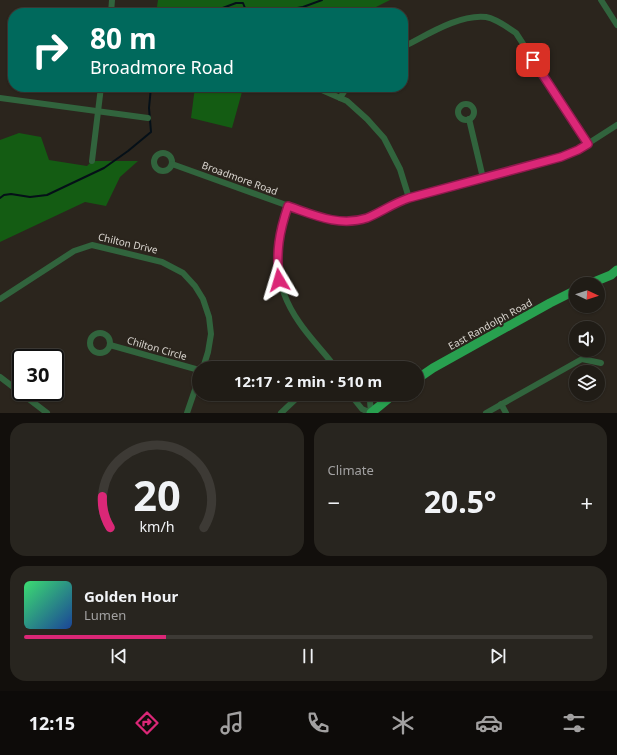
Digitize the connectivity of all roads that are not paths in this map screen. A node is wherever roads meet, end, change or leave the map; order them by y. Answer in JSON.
{"nodes":[{"id":1,"x":601,"y":0,"type":"edge"},
{"id":2,"x":617,"y":25,"type":"edge"},
{"id":3,"x":408,"y":45,"type":"edge"},
{"id":4,"x":100,"y":92,"type":"edge"},
{"id":5,"x":326,"y":92,"type":"edge"},
{"id":6,"x":344,"y":92,"type":"edge"},
{"id":7,"x":0,"y":98,"type":"edge"},
{"id":8,"x":340,"y":98,"type":"junction"},
{"id":9,"x":98,"y":110,"type":"junction"},
{"id":10,"x":148,"y":118,"type":"dead end"},
{"id":11,"x":469,"y":119,"type":"dead end"},
{"id":12,"x":617,"y":124,"type":"edge"},
{"id":13,"x":588,"y":144,"type":"junction"},
{"id":14,"x":92,"y":160,"type":"dead end"},
{"id":15,"x":172,"y":164,"type":"dead end"},
{"id":16,"x":483,"y":178,"type":"junction"},
{"id":17,"x":409,"y":198,"type":"junction"},
{"id":18,"x":288,"y":206,"type":"junction"},
{"id":19,"x":615,"y":274,"type":"edge"},
{"id":20,"x":605,"y":278,"type":"edge"},
{"id":21,"x":569,"y":294,"type":"edge"},
{"id":22,"x":0,"y":299,"type":"edge"},
{"id":23,"x":110,"y":345,"type":"dead end"},
{"id":24,"x":205,"y":361,"type":"edge"},
{"id":25,"x":329,"y":361,"type":"edge"},
{"id":26,"x":601,"y":364,"type":"dead end"},
{"id":27,"x":192,"y":368,"type":"edge"},
{"id":28,"x":424,"y":375,"type":"edge"},
{"id":29,"x":0,"y":377,"type":"edge"},
{"id":30,"x":192,"y":397,"type":"edge"},
{"id":31,"x":294,"y":401,"type":"edge"},
{"id":32,"x":356,"y":401,"type":"edge"},
{"id":33,"x":370,"y":401,"type":"edge"},
{"id":34,"x":386,"y":401,"type":"edge"},
{"id":35,"x":501,"y":404,"type":"junction"},
{"id":36,"x":47,"y":413,"type":"edge"},
{"id":37,"x":186,"y":413,"type":"edge"},
{"id":38,"x":282,"y":413,"type":"edge"},
{"id":39,"x":371,"y":413,"type":"edge"},
{"id":40,"x":486,"y":413,"type":"edge"},
{"id":41,"x":506,"y":413,"type":"edge"}],
"edges":[{"from":1,"to":2,"type":"street"},
{"from":3,"to":13,"type":"street"},
{"from":4,"to":9,"type":"street"},
{"from":5,"to":8,"type":"street"},
{"from":6,"to":8,"type":"street"},
{"from":7,"to":9,"type":"street"},
{"from":8,"to":17,"type":"street"},
{"from":9,"to":10,"type":"street"},
{"from":9,"to":14,"type":"street"},
{"from":11,"to":16,"type":"street"},
{"from":12,"to":13,"type":"street","name":"Broadmore Road"},
{"from":13,"to":16,"type":"street","name":"Broadmore Road"},
{"from":15,"to":18,"type":"street","name":"Broadmore Road"},
{"from":16,"to":17,"type":"street","name":"Broadmore Road"},
{"from":17,"to":18,"type":"street","name":"Broadmore Road"},
{"from":18,"to":25,"type":"street"},
{"from":19,"to":20,"type":"main road"},
{"from":21,"to":28,"type":"main road","name":"East Randolph Road"},
{"from":22,"to":24,"type":"street","name":"Chilton Drive"},
{"from":23,"to":27,"type":"street","name":"Chilton Circle"},
{"from":26,"to":35,"type":"street"},
{"from":29,"to":36,"type":"street"},
{"from":30,"to":37,"type":"street"},
{"from":31,"to":38,"type":"street"},
{"from":32,"to":39,"type":"street"},
{"from":33,"to":39,"type":"street"},
{"from":34,"to":39,"type":"main road"},
{"from":35,"to":40,"type":"street"},
{"from":35,"to":41,"type":"street"}]}
